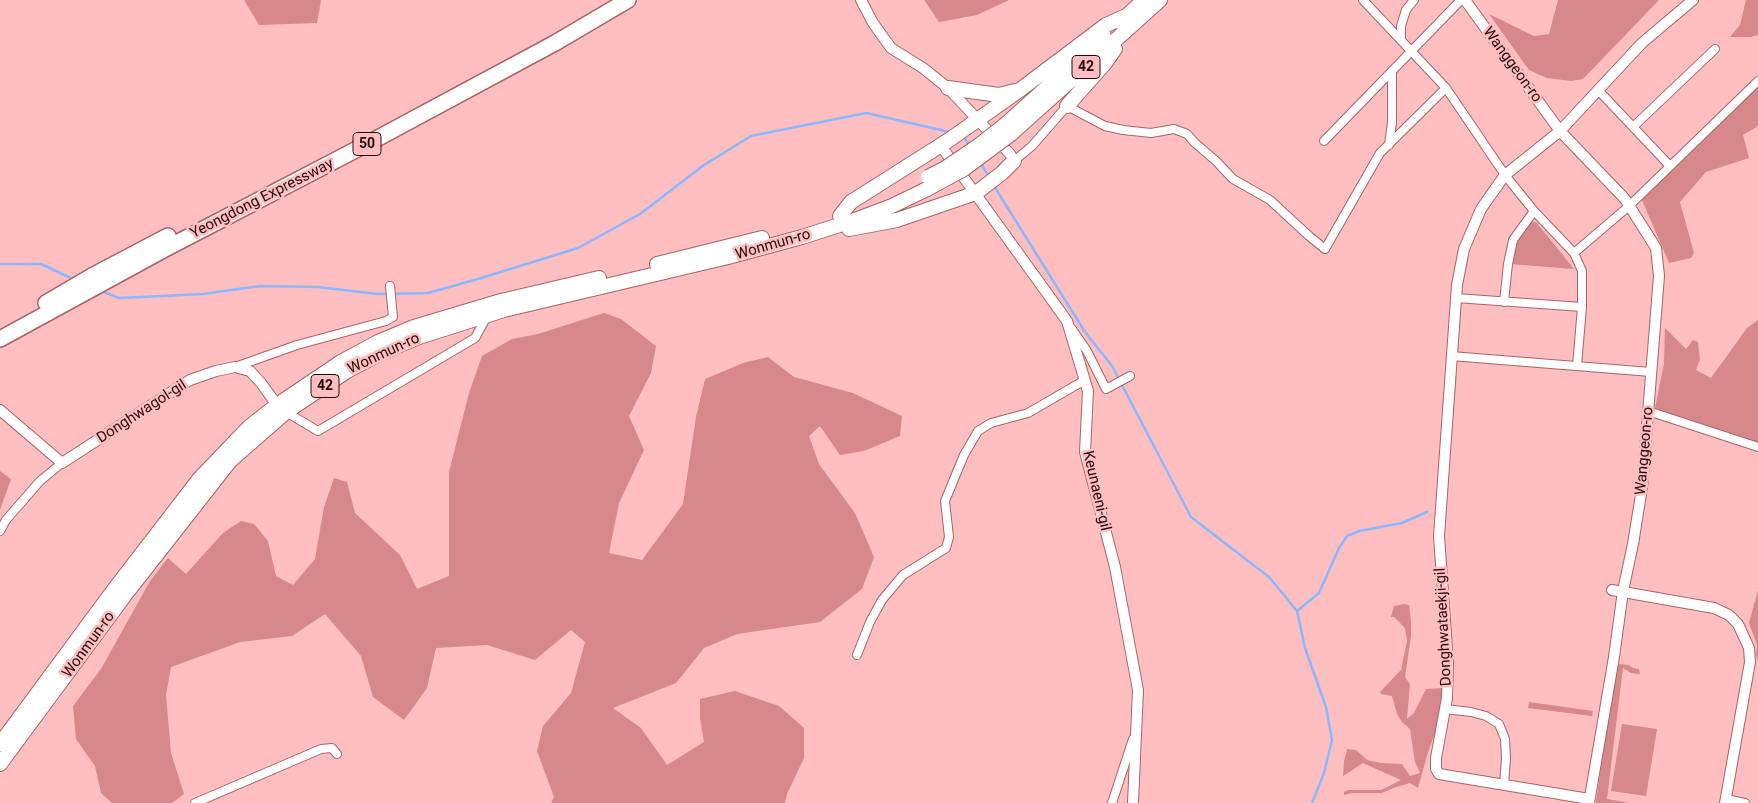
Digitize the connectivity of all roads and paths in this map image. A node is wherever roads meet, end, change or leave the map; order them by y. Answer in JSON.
{"nodes":[{"id":1,"x":607,"y":0,"type":"edge"},
{"id":2,"x":628,"y":0,"type":"edge"},
{"id":3,"x":861,"y":0,"type":"edge"},
{"id":4,"x":1144,"y":0,"type":"edge"},
{"id":5,"x":1160,"y":0,"type":"edge"},
{"id":6,"x":1363,"y":0,"type":"edge"},
{"id":7,"x":1414,"y":0,"type":"edge"},
{"id":8,"x":1463,"y":0,"type":"edge"},
{"id":9,"x":1693,"y":0,"type":"edge"},
{"id":10,"x":1129,"y":21,"type":"junction"},
{"id":11,"x":1401,"y":40,"type":"junction"},
{"id":12,"x":1715,"y":49,"type":"dead end"},
{"id":13,"x":1411,"y":52,"type":"junction"},
{"id":14,"x":1392,"y":72,"type":"junction"},
{"id":15,"x":1758,"y":81,"type":"edge"},
{"id":16,"x":948,"y":88,"type":"junction"},
{"id":17,"x":1446,"y":88,"type":"junction"},
{"id":18,"x":1021,"y":90,"type":"junction"},
{"id":19,"x":1598,"y":90,"type":"junction"},
{"id":20,"x":1067,"y":106,"type":"junction"},
{"id":21,"x":973,"y":124,"type":"junction"},
{"id":22,"x":1633,"y":127,"type":"junction"},
{"id":23,"x":1560,"y":131,"type":"junction"},
{"id":24,"x":1324,"y":141,"type":"dead end"},
{"id":25,"x":945,"y":143,"type":"junction"},
{"id":26,"x":1389,"y":145,"type":"junction"},
{"id":27,"x":1014,"y":161,"type":"junction"},
{"id":28,"x":1670,"y":166,"type":"junction"},
{"id":29,"x":1505,"y":175,"type":"junction"},
{"id":30,"x":925,"y":184,"type":"junction"},
{"id":31,"x":979,"y":190,"type":"junction"},
{"id":32,"x":1629,"y":206,"type":"junction"},
{"id":33,"x":1534,"y":211,"type":"junction"},
{"id":34,"x":840,"y":216,"type":"junction"},
{"id":35,"x":802,"y":237,"type":"junction"},
{"id":36,"x":1574,"y":253,"type":"junction"},
{"id":37,"x":97,"y":280,"type":"junction"},
{"id":38,"x":390,"y":288,"type":"dead end"},
{"id":39,"x":67,"y":297,"type":"junction"},
{"id":40,"x":1456,"y":298,"type":"junction"},
{"id":41,"x":1504,"y":302,"type":"junction"},
{"id":42,"x":1582,"y":307,"type":"junction"},
{"id":43,"x":487,"y":316,"type":"junction"},
{"id":44,"x":1067,"y":321,"type":"junction"},
{"id":45,"x":0,"y":327,"type":"edge"},
{"id":46,"x":0,"y":339,"type":"edge"},
{"id":47,"x":1451,"y":356,"type":"junction"},
{"id":48,"x":1577,"y":366,"type":"junction"},
{"id":49,"x":235,"y":367,"type":"junction"},
{"id":50,"x":1651,"y":372,"type":"junction"},
{"id":51,"x":1129,"y":377,"type":"dead end"},
{"id":52,"x":1085,"y":380,"type":"junction"},
{"id":53,"x":281,"y":409,"type":"junction"},
{"id":54,"x":0,"y":410,"type":"edge"},
{"id":55,"x":1648,"y":411,"type":"junction"},
{"id":56,"x":1758,"y":447,"type":"edge"},
{"id":57,"x":62,"y":463,"type":"junction"},
{"id":58,"x":0,"y":531,"type":"edge"},
{"id":59,"x":1617,"y":590,"type":"junction"},
{"id":60,"x":856,"y":655,"type":"dead end"},
{"id":61,"x":1446,"y":709,"type":"junction"},
{"id":62,"x":1137,"y":728,"type":"junction"},
{"id":63,"x":0,"y":744,"type":"edge"},
{"id":64,"x":337,"y":754,"type":"dead end"},
{"id":65,"x":0,"y":764,"type":"edge"},
{"id":66,"x":1504,"y":785,"type":"junction"},
{"id":67,"x":1589,"y":801,"type":"edge"},
{"id":68,"x":1725,"y":801,"type":"edge"},
{"id":69,"x":196,"y":803,"type":"edge"},
{"id":70,"x":1112,"y":803,"type":"edge"},
{"id":71,"x":1133,"y":803,"type":"edge"},
{"id":72,"x":1745,"y":803,"type":"edge"}],
"edges":[{"from":1,"to":37,"type":"highway","name":"Yeongdong Expressway","number":"50"},
{"from":2,"to":37,"type":"highway","name":"Yeongdong Expressway","number":"50"},
{"from":3,"to":16,"type":"street"},
{"from":4,"to":10,"type":"highway","number":"42"},
{"from":5,"to":10,"type":"highway","number":"42"},
{"from":6,"to":11,"type":"street"},
{"from":7,"to":11,"type":"street"},
{"from":8,"to":13,"type":"street"},
{"from":8,"to":23,"type":"street","name":"Wanggeon-ro"},
{"from":9,"to":19,"type":"street"},
{"from":10,"to":18,"type":"highway"},
{"from":10,"to":20,"type":"highway"},
{"from":10,"to":30,"type":"highway","number":"42","bridge":true},
{"from":11,"to":13,"type":"street"},
{"from":12,"to":22,"type":"street"},
{"from":13,"to":14,"type":"street"},
{"from":13,"to":17,"type":"street"},
{"from":14,"to":24,"type":"street"},
{"from":14,"to":26,"type":"street"},
{"from":15,"to":28,"type":"street"},
{"from":16,"to":18,"type":"highway"},
{"from":16,"to":21,"type":"street"},
{"from":17,"to":26,"type":"street"},
{"from":17,"to":29,"type":"street"},
{"from":18,"to":21,"type":"highway"},
{"from":19,"to":22,"type":"street"},
{"from":19,"to":23,"type":"street"},
{"from":20,"to":26,"type":"street"},
{"from":20,"to":27,"type":"street"},
{"from":21,"to":25,"type":"highway"},
{"from":21,"to":27,"type":"street"},
{"from":22,"to":28,"type":"street"},
{"from":23,"to":29,"type":"street","name":"Donghwataekji-gil"},
{"from":23,"to":32,"type":"street","name":"Wanggeon-ro"},
{"from":25,"to":31,"type":"street","name":"Keunaeni-gil"},
{"from":25,"to":34,"type":"highway"},
{"from":27,"to":31,"type":"highway"},
{"from":28,"to":32,"type":"street"},
{"from":29,"to":33,"type":"street"},
{"from":29,"to":40,"type":"street","name":"Donghwataekji-gil"},
{"from":30,"to":34,"type":"highway","name":"Wonmun-ro","number":"42"},
{"from":30,"to":35,"type":"highway","name":"Wonmun-ro","number":"42"},
{"from":31,"to":35,"type":"highway"},
{"from":31,"to":44,"type":"street","name":"Keunaeni-gil"},
{"from":32,"to":36,"type":"street"},
{"from":32,"to":50,"type":"street","name":"Wanggeon-ro"},
{"from":33,"to":36,"type":"street"},
{"from":33,"to":41,"type":"street"},
{"from":34,"to":53,"type":"highway","name":"Wonmun-ro","number":"42"},
{"from":35,"to":43,"type":"highway","name":"Wonmun-ro","number":"42"},
{"from":36,"to":42,"type":"street"},
{"from":37,"to":39,"type":"highway","name":"Yeongdong Expressway","number":"50"},
{"from":38,"to":49,"type":"street"},
{"from":39,"to":45,"type":"highway","name":"Yeongdong Expressway","number":"50"},
{"from":39,"to":46,"type":"highway","name":"Yeongdong Expressway","number":"50"},
{"from":40,"to":41,"type":"street"},
{"from":40,"to":47,"type":"street","name":"Donghwataekji-gil"},
{"from":41,"to":42,"type":"street"},
{"from":42,"to":48,"type":"street"},
{"from":43,"to":53,"type":"highway","name":"Wonmun-ro","number":"42"},
{"from":43,"to":53,"type":"street"},
{"from":44,"to":51,"type":"street"},
{"from":44,"to":52,"type":"street","name":"Keunaeni-gil"},
{"from":47,"to":48,"type":"street"},
{"from":47,"to":61,"type":"street","name":"Donghwataekji-gil"},
{"from":48,"to":50,"type":"street"},
{"from":49,"to":53,"type":"street"},
{"from":49,"to":57,"type":"street","name":"Donghwagol-gil"},
{"from":50,"to":55,"type":"street","name":"Wanggeon-ro"},
{"from":52,"to":60,"type":"street"},
{"from":52,"to":62,"type":"street","name":"Keunaeni-gil"},
{"from":53,"to":63,"type":"highway","name":"Wonmun-ro","number":"42"},
{"from":53,"to":65,"type":"highway","name":"Wonmun-ro","number":"42"},
{"from":54,"to":57,"type":"street"},
{"from":55,"to":56,"type":"street"},
{"from":55,"to":59,"type":"street","name":"Wanggeon-ro"},
{"from":57,"to":58,"type":"street"},
{"from":59,"to":67,"type":"street","name":"Wanggeon-ro"},
{"from":59,"to":68,"type":"street"},
{"from":61,"to":66,"type":"street"},
{"from":61,"to":66,"type":"street","name":"Donghwataekji-gil"},
{"from":62,"to":70,"type":"street","name":"Keunaeni-gil"},
{"from":62,"to":71,"type":"street","name":"Keunaeni-gil"},
{"from":64,"to":69,"type":"street"},
{"from":66,"to":67,"type":"street","name":"Donghwataekji-gil"},
{"from":68,"to":72,"type":"street"}]}
